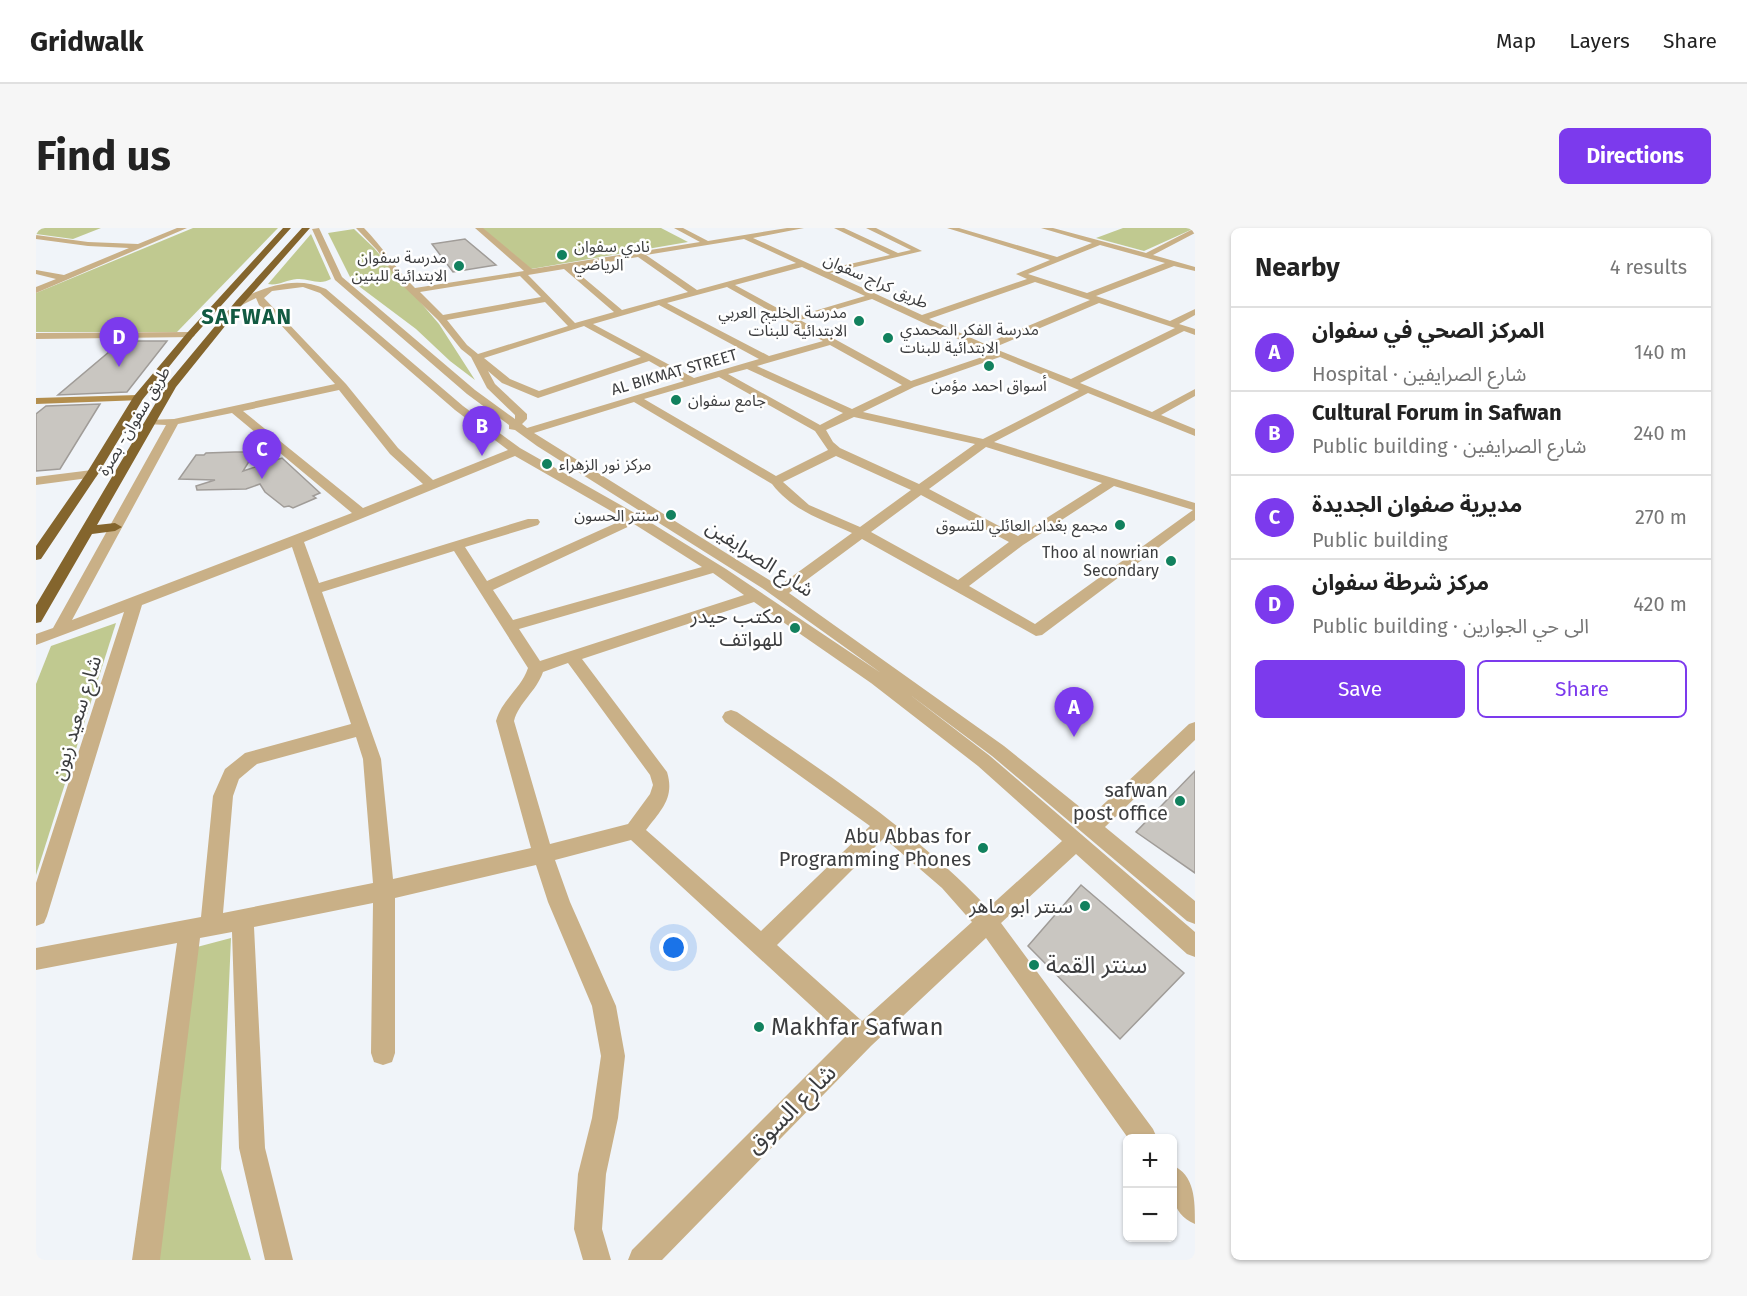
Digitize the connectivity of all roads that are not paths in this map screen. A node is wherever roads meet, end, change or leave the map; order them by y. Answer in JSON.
{"nodes":[{"id":1,"x":183,"y":228,"type":"edge"},
{"id":2,"x":287,"y":228,"type":"edge"},
{"id":3,"x":328,"y":228,"type":"edge"},
{"id":4,"x":360,"y":228,"type":"edge"},
{"id":5,"x":479,"y":228,"type":"edge"},
{"id":6,"x":678,"y":228,"type":"edge"},
{"id":7,"x":800,"y":228,"type":"edge"},
{"id":8,"x":838,"y":228,"type":"edge"},
{"id":9,"x":870,"y":228,"type":"edge"},
{"id":10,"x":951,"y":228,"type":"edge"},
{"id":11,"x":1045,"y":228,"type":"edge"},
{"id":12,"x":308,"y":229,"type":"edge"},
{"id":13,"x":1195,"y":230,"type":"edge"},
{"id":14,"x":1095,"y":231,"type":"dead end"},
{"id":15,"x":708,"y":232,"type":"dead end"},
{"id":16,"x":36,"y":237,"type":"edge"},
{"id":17,"x":745,"y":237,"type":"junction"},
{"id":18,"x":1079,"y":237,"type":"junction"},
{"id":19,"x":722,"y":240,"type":"junction"},
{"id":20,"x":705,"y":242,"type":"junction"},
{"id":21,"x":1099,"y":243,"type":"junction"},
{"id":22,"x":141,"y":246,"type":"junction"},
{"id":23,"x":639,"y":254,"type":"junction"},
{"id":24,"x":898,"y":256,"type":"junction"},
{"id":25,"x":1146,"y":256,"type":"junction"},
{"id":26,"x":1056,"y":259,"type":"junction"},
{"id":27,"x":1173,"y":263,"type":"junction"},
{"id":28,"x":803,"y":264,"type":"junction"},
{"id":29,"x":565,"y":266,"type":"junction"},
{"id":30,"x":1195,"y":269,"type":"edge"},
{"id":31,"x":36,"y":272,"type":"edge"},
{"id":32,"x":526,"y":273,"type":"junction"},
{"id":33,"x":821,"y":273,"type":"junction"},
{"id":34,"x":65,"y":278,"type":"junction"},
{"id":35,"x":1032,"y":280,"type":"junction"},
{"id":36,"x":344,"y":283,"type":"junction"},
{"id":37,"x":728,"y":284,"type":"junction"},
{"id":38,"x":320,"y":289,"type":"junction"},
{"id":39,"x":36,"y":290,"type":"edge"},
{"id":40,"x":413,"y":291,"type":"junction"},
{"id":41,"x":265,"y":292,"type":"junction"},
{"id":42,"x":694,"y":292,"type":"junction"},
{"id":43,"x":874,"y":296,"type":"junction"},
{"id":44,"x":545,"y":299,"type":"junction"},
{"id":45,"x":1091,"y":299,"type":"junction"},
{"id":46,"x":659,"y":302,"type":"junction"},
{"id":47,"x":236,"y":307,"type":"junction"},
{"id":48,"x":213,"y":309,"type":"junction"},
{"id":49,"x":1195,"y":312,"type":"edge"},
{"id":50,"x":621,"y":313,"type":"junction"},
{"id":51,"x":441,"y":318,"type":"junction"},
{"id":52,"x":923,"y":318,"type":"junction"},
{"id":53,"x":792,"y":320,"type":"junction"},
{"id":54,"x":585,"y":324,"type":"junction"},
{"id":55,"x":1170,"y":324,"type":"junction"},
{"id":56,"x":574,"y":327,"type":"junction"},
{"id":57,"x":1183,"y":328,"type":"junction"},
{"id":58,"x":1195,"y":332,"type":"edge"},
{"id":59,"x":190,"y":335,"type":"junction"},
{"id":60,"x":36,"y":336,"type":"edge"},
{"id":61,"x":831,"y":341,"type":"junction"},
{"id":62,"x":985,"y":348,"type":"junction"},
{"id":63,"x":1000,"y":354,"type":"junction"},
{"id":64,"x":475,"y":358,"type":"junction"},
{"id":65,"x":649,"y":358,"type":"junction"},
{"id":66,"x":768,"y":360,"type":"junction"},
{"id":67,"x":750,"y":366,"type":"junction"},
{"id":68,"x":720,"y":374,"type":"junction"},
{"id":69,"x":506,"y":381,"type":"junction"},
{"id":70,"x":694,"y":382,"type":"junction"},
{"id":71,"x":1071,"y":383,"type":"junction"},
{"id":72,"x":910,"y":385,"type":"junction"},
{"id":73,"x":342,"y":386,"type":"junction"},
{"id":74,"x":491,"y":386,"type":"junction"},
{"id":75,"x":1086,"y":390,"type":"junction"},
{"id":76,"x":471,"y":392,"type":"junction"},
{"id":77,"x":1195,"y":392,"type":"edge"},
{"id":78,"x":538,"y":395,"type":"junction"},
{"id":79,"x":138,"y":398,"type":"junction"},
{"id":80,"x":636,"y":399,"type":"junction"},
{"id":81,"x":36,"y":401,"type":"edge"},
{"id":82,"x":234,"y":409,"type":"junction"},
{"id":83,"x":563,"y":411,"type":"junction"},
{"id":84,"x":851,"y":412,"type":"junction"},
{"id":85,"x":1152,"y":416,"type":"junction"},
{"id":86,"x":150,"y":422,"type":"junction"},
{"id":87,"x":174,"y":422,"type":"junction"},
{"id":88,"x":522,"y":429,"type":"junction"},
{"id":89,"x":820,"y":429,"type":"junction"},
{"id":90,"x":1195,"y":433,"type":"edge"},
{"id":91,"x":493,"y":434,"type":"junction"},
{"id":92,"x":984,"y":443,"type":"junction"},
{"id":93,"x":516,"y":451,"type":"junction"},
{"id":94,"x":836,"y":451,"type":"junction"},
{"id":95,"x":93,"y":474,"type":"junction"},
{"id":96,"x":36,"y":481,"type":"edge"},
{"id":97,"x":776,"y":481,"type":"junction"},
{"id":98,"x":604,"y":482,"type":"junction"},
{"id":99,"x":1112,"y":482,"type":"junction"},
{"id":100,"x":432,"y":486,"type":"junction"},
{"id":101,"x":919,"y":489,"type":"junction"},
{"id":102,"x":585,"y":491,"type":"junction"},
{"id":103,"x":1195,"y":507,"type":"edge"},
{"id":104,"x":362,"y":513,"type":"junction"},
{"id":105,"x":1195,"y":514,"type":"edge"},
{"id":106,"x":635,"y":519,"type":"junction"},
{"id":107,"x":533,"y":522,"type":"dead end"},
{"id":108,"x":115,"y":527,"type":"junction"},
{"id":109,"x":87,"y":530,"type":"junction"},
{"id":110,"x":863,"y":534,"type":"junction"},
{"id":111,"x":297,"y":540,"type":"junction"},
{"id":112,"x":1018,"y":542,"type":"junction"},
{"id":113,"x":457,"y":545,"type":"junction"},
{"id":114,"x":36,"y":556,"type":"edge"},
{"id":115,"x":714,"y":568,"type":"junction"},
{"id":116,"x":958,"y":587,"type":"junction"},
{"id":117,"x":484,"y":588,"type":"junction"},
{"id":118,"x":313,"y":590,"type":"junction"},
{"id":119,"x":778,"y":593,"type":"junction"},
{"id":120,"x":756,"y":596,"type":"junction"},
{"id":121,"x":135,"y":602,"type":"junction"},
{"id":122,"x":36,"y":618,"type":"edge"},
{"id":123,"x":509,"y":627,"type":"junction"},
{"id":124,"x":57,"y":632,"type":"junction"},
{"id":125,"x":36,"y":640,"type":"edge"},
{"id":126,"x":572,"y":657,"type":"junction"},
{"id":127,"x":536,"y":668,"type":"junction"},
{"id":128,"x":731,"y":717,"type":"dead end"},
{"id":129,"x":360,"y":729,"type":"junction"},
{"id":130,"x":1194,"y":730,"type":"edge"},
{"id":131,"x":884,"y":825,"type":"junction"},
{"id":132,"x":634,"y":831,"type":"junction"},
{"id":133,"x":1084,"y":834,"type":"junction"},
{"id":134,"x":543,"y":855,"type":"junction"},
{"id":135,"x":384,"y":892,"type":"junction"},
{"id":136,"x":1195,"y":915,"type":"edge"},
{"id":137,"x":36,"y":916,"type":"edge"},
{"id":138,"x":243,"y":920,"type":"junction"},
{"id":139,"x":988,"y":922,"type":"junction"},
{"id":140,"x":200,"y":928,"type":"junction"},
{"id":141,"x":760,"y":946,"type":"junction"},
{"id":142,"x":1195,"y":946,"type":"edge"},
{"id":143,"x":36,"y":959,"type":"edge"},
{"id":144,"x":862,"y":1037,"type":"junction"},
{"id":145,"x":383,"y":1053,"type":"dead end"},
{"id":146,"x":1141,"y":1134,"type":"edge"},
{"id":147,"x":1177,"y":1184,"type":"edge"},
{"id":148,"x":1195,"y":1210,"type":"edge"},
{"id":149,"x":146,"y":1260,"type":"edge"},
{"id":150,"x":279,"y":1260,"type":"edge"},
{"id":151,"x":597,"y":1260,"type":"edge"},
{"id":152,"x":642,"y":1260,"type":"edge"}],
"edges":[{"from":1,"to":22,"type":"street"},
{"from":2,"to":48,"type":"highway"},
{"from":3,"to":12,"type":"street"},
{"from":4,"to":40,"type":"street"},
{"from":5,"to":32,"type":"street"},
{"from":6,"to":20,"type":"street"},
{"from":7,"to":17,"type":"street"},
{"from":8,"to":24,"type":"street"},
{"from":9,"to":24,"type":"street"},
{"from":10,"to":26,"type":"street"},
{"from":11,"to":18,"type":"street"},
{"from":12,"to":36,"type":"street","name":"شارع الصرايفين"},
{"from":12,"to":47,"type":"highway","name":"طريق سفوان- بصرة"},
{"from":13,"to":25,"type":"street"},
{"from":14,"to":18,"type":"street"},
{"from":15,"to":19,"type":"street"},
{"from":16,"to":22,"type":"street"},
{"from":17,"to":19,"type":"street"},
{"from":17,"to":28,"type":"street","name":"طريق كراج سفوان"},
{"from":18,"to":21,"type":"street"},
{"from":19,"to":20,"type":"street"},
{"from":20,"to":23,"type":"street"},
{"from":21,"to":25,"type":"street"},
{"from":21,"to":26,"type":"street"},
{"from":22,"to":34,"type":"street"},
{"from":23,"to":29,"type":"street"},
{"from":23,"to":42,"type":"street"},
{"from":24,"to":33,"type":"street"},
{"from":25,"to":27,"type":"street"},
{"from":26,"to":35,"type":"street"},
{"from":27,"to":30,"type":"street"},
{"from":27,"to":45,"type":"street"},
{"from":28,"to":33,"type":"street","name":"طريق كراج سفوان"},
{"from":28,"to":37,"type":"street"},
{"from":29,"to":32,"type":"street"},
{"from":29,"to":50,"type":"street"},
{"from":31,"to":34,"type":"street"},
{"from":32,"to":40,"type":"street"},
{"from":32,"to":44,"type":"street"},
{"from":33,"to":43,"type":"street","name":"طريق كراج سفوان"},
{"from":34,"to":39,"type":"street"},
{"from":35,"to":45,"type":"street"},
{"from":35,"to":52,"type":"street"},
{"from":36,"to":38,"type":"street"},
{"from":36,"to":76,"type":"street","name":"شارع الصرايفين"},
{"from":37,"to":42,"type":"street"},
{"from":37,"to":53,"type":"street"},
{"from":38,"to":41,"type":"street"},
{"from":38,"to":91,"type":"street","name":"شارع الصرايفين"},
{"from":40,"to":51,"type":"street"},
{"from":41,"to":47,"type":"street"},
{"from":41,"to":73,"type":"street"},
{"from":42,"to":46,"type":"street"},
{"from":43,"to":52,"type":"street","name":"طريق كراج سفوان"},
{"from":43,"to":53,"type":"street"},
{"from":44,"to":51,"type":"street"},
{"from":44,"to":56,"type":"street"},
{"from":45,"to":55,"type":"street"},
{"from":45,"to":62,"type":"street"},
{"from":46,"to":50,"type":"street"},
{"from":46,"to":66,"type":"street"},
{"from":47,"to":48,"type":"highway"},
{"from":47,"to":86,"type":"highway","name":"طريق سفوان- بصرة"},
{"from":48,"to":59,"type":"highway"},
{"from":49,"to":55,"type":"street"},
{"from":50,"to":54,"type":"street"},
{"from":51,"to":64,"type":"street"},
{"from":52,"to":62,"type":"street","name":"طريق كراج سفوان"},
{"from":53,"to":61,"type":"street"},
{"from":54,"to":56,"type":"street"},
{"from":54,"to":65,"type":"street"},
{"from":55,"to":57,"type":"street"},
{"from":56,"to":64,"type":"street"},
{"from":57,"to":58,"type":"street"},
{"from":57,"to":71,"type":"street"},
{"from":59,"to":60,"type":"street"},
{"from":59,"to":79,"type":"highway"},
{"from":61,"to":66,"type":"street","name":"AL BIKMAT STREET"},
{"from":61,"to":72,"type":"street"},
{"from":62,"to":63,"type":"street","name":"طريق كراج سفوان"},
{"from":63,"to":71,"type":"street","name":"طريق كراج سفوان"},
{"from":63,"to":72,"type":"street"},
{"from":64,"to":69,"type":"street"},
{"from":64,"to":74,"type":"street"},
{"from":65,"to":70,"type":"street"},
{"from":65,"to":78,"type":"street"},
{"from":66,"to":67,"type":"street","name":"AL BIKMAT STREET"},
{"from":67,"to":68,"type":"street","name":"AL BIKMAT STREET"},
{"from":67,"to":84,"type":"street"},
{"from":68,"to":70,"type":"street","name":"AL BIKMAT STREET"},
{"from":68,"to":89,"type":"street"},
{"from":69,"to":74,"type":"street"},
{"from":69,"to":78,"type":"street"},
{"from":70,"to":80,"type":"street","name":"AL BIKMAT STREET"},
{"from":71,"to":75,"type":"street","name":"طريق كراج سفوان"},
{"from":72,"to":84,"type":"street"},
{"from":73,"to":82,"type":"street"},
{"from":73,"to":100,"type":"street"},
{"from":74,"to":76,"type":"street"},
{"from":74,"to":88,"type":"street"},
{"from":75,"to":85,"type":"street","name":"طريق كراج سفوان"},
{"from":75,"to":92,"type":"street"},
{"from":76,"to":88,"type":"street","name":"شارع الصرايفين"},
{"from":77,"to":85,"type":"street"},
{"from":78,"to":83,"type":"street"},
{"from":79,"to":81,"type":"main road"},
{"from":79,"to":95,"type":"highway"},
{"from":80,"to":83,"type":"street","name":"AL BIKMAT STREET"},
{"from":80,"to":97,"type":"street"},
{"from":82,"to":87,"type":"street"},
{"from":82,"to":104,"type":"street"},
{"from":83,"to":88,"type":"street","name":"AL BIKMAT STREET"},
{"from":84,"to":89,"type":"street"},
{"from":84,"to":92,"type":"street"},
{"from":85,"to":90,"type":"street","name":"طريق كراج سفوان"},
{"from":86,"to":87,"type":"street"},
{"from":86,"to":109,"type":"highway","name":"طريق سفوان- بصرة"},
{"from":87,"to":108,"type":"street"},
{"from":88,"to":91,"type":"street","name":"AL BIKMAT STREET"},
{"from":88,"to":98,"type":"street","name":"شارع الصرايفين"},
{"from":89,"to":94,"type":"street"},
{"from":91,"to":93,"type":"street","name":"شارع الصرايفين"},
{"from":92,"to":99,"type":"street"},
{"from":92,"to":101,"type":"street"},
{"from":93,"to":100,"type":"street"},
{"from":93,"to":102,"type":"street","name":"شارع الصرايفين"},
{"from":94,"to":97,"type":"street"},
{"from":94,"to":101,"type":"street"},
{"from":95,"to":96,"type":"street"},
{"from":95,"to":114,"type":"highway"},
{"from":97,"to":110,"type":"street"},
{"from":98,"to":102,"type":"street"},
{"from":98,"to":119,"type":"street","name":"شارع الصرايفين"},
{"from":99,"to":103,"type":"street"},
{"from":99,"to":112,"type":"street"},
{"from":100,"to":104,"type":"street"},
{"from":101,"to":110,"type":"street"},
{"from":101,"to":112,"type":"street"},
{"from":102,"to":106,"type":"street","name":"شارع الصرايفين"},
{"from":104,"to":111,"type":"street"},
{"from":105,"to":116,"type":"street"},
{"from":106,"to":115,"type":"street","name":"شارع الصرايفين"},
{"from":106,"to":117,"type":"street"},
{"from":107,"to":113,"type":"street"},
{"from":108,"to":109,"type":"highway"},
{"from":108,"to":124,"type":"street"},
{"from":109,"to":122,"type":"highway","name":"طريق سفوان- بصرة"},
{"from":110,"to":116,"type":"street"},
{"from":110,"to":119,"type":"street"},
{"from":111,"to":118,"type":"street"},
{"from":111,"to":121,"type":"street"},
{"from":112,"to":116,"type":"street"},
{"from":113,"to":117,"type":"street"},
{"from":113,"to":118,"type":"street"},
{"from":115,"to":120,"type":"street","name":"شارع الصرايفين"},
{"from":115,"to":123,"type":"street"},
{"from":117,"to":123,"type":"street"},
{"from":118,"to":129,"type":"street"},
{"from":119,"to":133,"type":"street","name":"شارع الصرايفين"},
{"from":120,"to":126,"type":"street"},
{"from":120,"to":133,"type":"street","name":"شارع الصرايفين"},
{"from":121,"to":124,"type":"street"},
{"from":121,"to":137,"type":"street","name":"شارع سعيد زبون"},
{"from":123,"to":127,"type":"street"},
{"from":124,"to":125,"type":"street"},
{"from":126,"to":127,"type":"street"},
{"from":126,"to":132,"type":"street"},
{"from":127,"to":134,"type":"street"},
{"from":128,"to":131,"type":"street"},
{"from":129,"to":135,"type":"street"},
{"from":129,"to":140,"type":"street"},
{"from":130,"to":133,"type":"street","name":"شارع السوق"},
{"from":131,"to":139,"type":"street"},
{"from":131,"to":141,"type":"street"},
{"from":132,"to":134,"type":"street"},
{"from":132,"to":141,"type":"street"},
{"from":133,"to":136,"type":"street","name":"شارع الصرايفين"},
{"from":133,"to":139,"type":"street","name":"شارع السوق"},
{"from":133,"to":142,"type":"street","name":"شارع الصرايفين"},
{"from":134,"to":135,"type":"street"},
{"from":134,"to":151,"type":"street"},
{"from":135,"to":138,"type":"street"},
{"from":135,"to":145,"type":"street"},
{"from":138,"to":140,"type":"street"},
{"from":138,"to":150,"type":"street"},
{"from":139,"to":144,"type":"street","name":"شارع السوق"},
{"from":139,"to":146,"type":"street"},
{"from":140,"to":143,"type":"street"},
{"from":140,"to":149,"type":"street"},
{"from":141,"to":144,"type":"street"},
{"from":144,"to":152,"type":"street","name":"شارع السوق"},
{"from":147,"to":148,"type":"street"}]}
